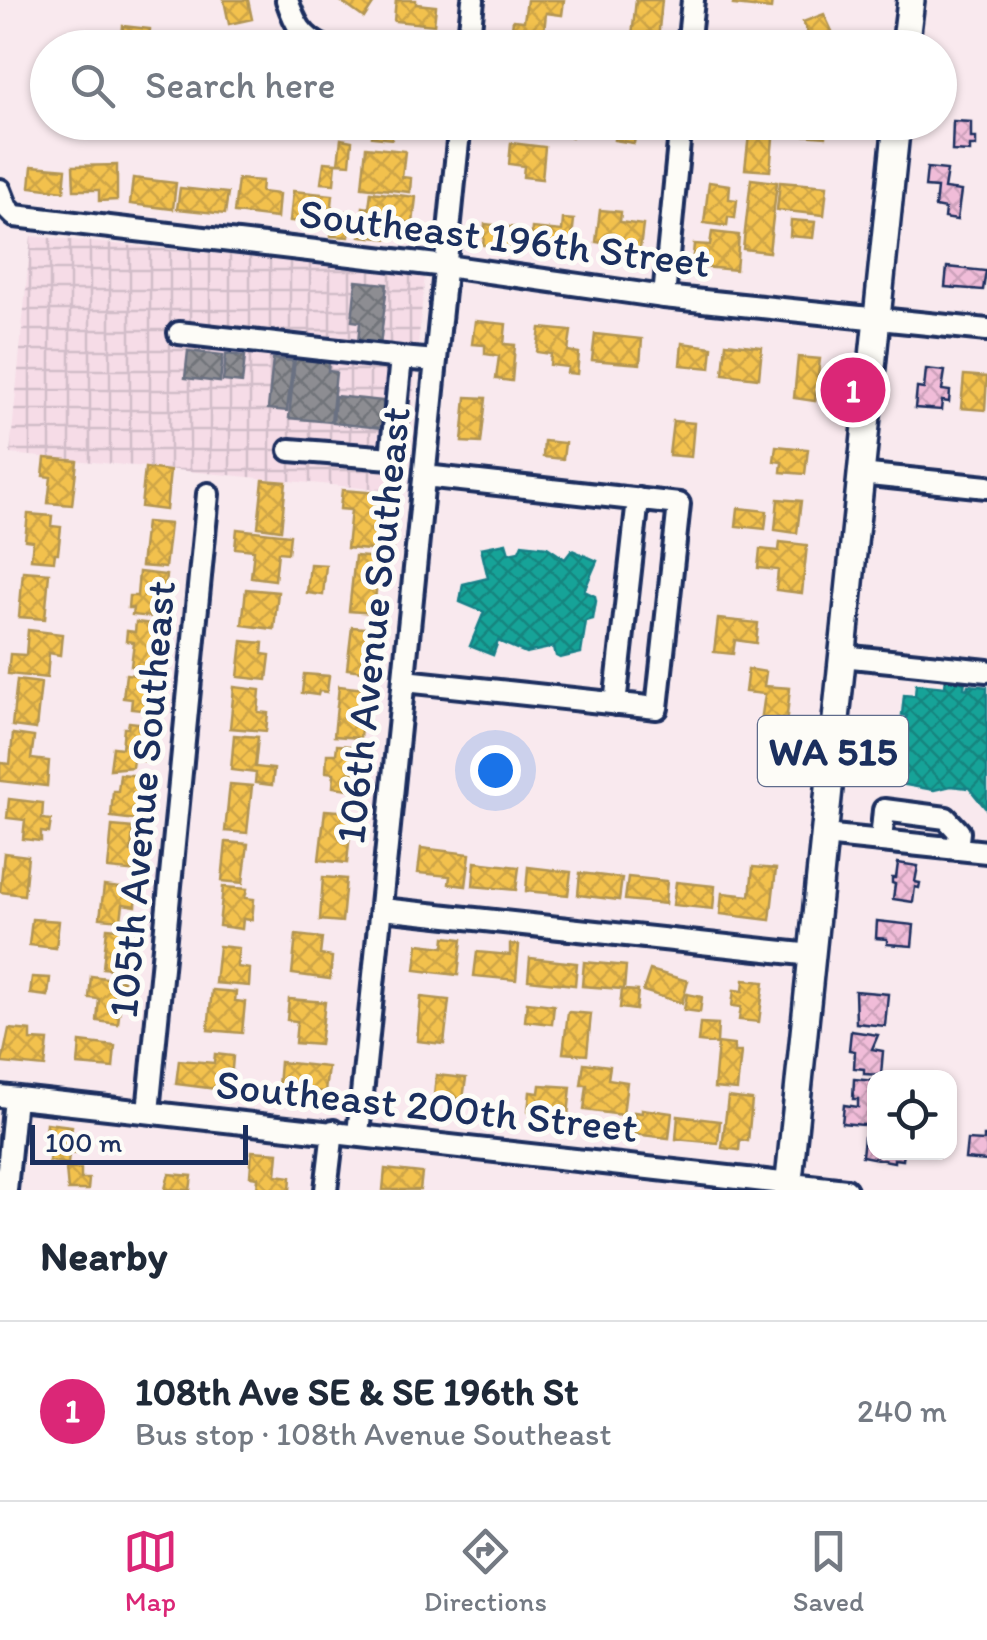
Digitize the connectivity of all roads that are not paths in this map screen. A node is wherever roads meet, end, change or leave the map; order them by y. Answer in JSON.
{"nodes":[{"id":1,"x":287,"y":0,"type":"edge"},
{"id":2,"x":473,"y":0,"type":"edge"},
{"id":3,"x":693,"y":0,"type":"edge"},
{"id":4,"x":910,"y":0,"type":"edge"},
{"id":5,"x":304,"y":30,"type":"edge"},
{"id":6,"x":470,"y":30,"type":"edge"},
{"id":7,"x":690,"y":30,"type":"edge"},
{"id":8,"x":908,"y":30,"type":"edge"},
{"id":9,"x":458,"y":140,"type":"edge"},
{"id":10,"x":679,"y":140,"type":"edge"},
{"id":11,"x":895,"y":140,"type":"edge"},
{"id":12,"x":0,"y":190,"type":"edge"},
{"id":13,"x":446,"y":266,"type":"junction"},
{"id":14,"x":664,"y":297,"type":"junction"},
{"id":15,"x":876,"y":318,"type":"junction"},
{"id":16,"x":987,"y":330,"type":"edge"},
{"id":17,"x":179,"y":332,"type":"dead end"},
{"id":18,"x":402,"y":358,"type":"junction"},
{"id":19,"x":436,"y":362,"type":"junction"},
{"id":20,"x":290,"y":450,"type":"dead end"},
{"id":21,"x":860,"y":474,"type":"junction"},
{"id":22,"x":425,"y":476,"type":"junction"},
{"id":23,"x":987,"y":487,"type":"edge"},
{"id":24,"x":208,"y":494,"type":"dead end"},
{"id":25,"x":638,"y":499,"type":"junction"},
{"id":26,"x":842,"y":656,"type":"junction"},
{"id":27,"x":987,"y":672,"type":"edge"},
{"id":28,"x":404,"y":680,"type":"junction"},
{"id":29,"x":615,"y":704,"type":"junction"},
{"id":30,"x":824,"y":835,"type":"junction"},
{"id":31,"x":881,"y":841,"type":"junction"},
{"id":32,"x":957,"y":849,"type":"junction"},
{"id":33,"x":987,"y":852,"type":"edge"},
{"id":34,"x":382,"y":909,"type":"junction"},
{"id":35,"x":812,"y":955,"type":"junction"},
{"id":36,"x":8,"y":1097,"type":"edge"},
{"id":37,"x":148,"y":1112,"type":"junction"},
{"id":38,"x":333,"y":1132,"type":"junction"},
{"id":39,"x":358,"y":1134,"type":"junction"},
{"id":40,"x":789,"y":1187,"type":"edge"},
{"id":41,"x":6,"y":1190,"type":"edge"},
{"id":42,"x":326,"y":1190,"type":"edge"},
{"id":43,"x":846,"y":1190,"type":"edge"}],
"edges":[{"from":1,"to":5,"type":"street"},
{"from":2,"to":6,"type":"street"},
{"from":3,"to":7,"type":"street"},
{"from":4,"to":8,"type":"main road"},
{"from":9,"to":13,"type":"street","name":"106th Avenue Southeast"},
{"from":10,"to":14,"type":"street"},
{"from":11,"to":15,"type":"main road","number":"WA 515"},
{"from":12,"to":13,"type":"street","name":"Southeast 196th Street"},
{"from":13,"to":14,"type":"street","name":"Southeast 196th Street"},
{"from":13,"to":19,"type":"street","name":"106th Avenue Southeast"},
{"from":14,"to":15,"type":"street","name":"Southeast 196th Street"},
{"from":15,"to":16,"type":"street","name":"Southeast 196th Street"},
{"from":15,"to":21,"type":"main road","number":"WA 515"},
{"from":17,"to":18,"type":"street"},
{"from":18,"to":19,"type":"street"},
{"from":18,"to":20,"type":"street"},
{"from":19,"to":22,"type":"street","name":"106th Avenue Southeast"},
{"from":21,"to":23,"type":"street"},
{"from":21,"to":26,"type":"main road","number":"WA 515"},
{"from":22,"to":25,"type":"street"},
{"from":22,"to":28,"type":"street","name":"106th Avenue Southeast"},
{"from":24,"to":37,"type":"street","name":"105th Avenue Southeast"},
{"from":25,"to":29,"type":"street"},
{"from":25,"to":29,"type":"street"},
{"from":26,"to":27,"type":"street"},
{"from":26,"to":30,"type":"main road","number":"WA 515"},
{"from":28,"to":29,"type":"street"},
{"from":28,"to":34,"type":"street","name":"106th Avenue Southeast"},
{"from":30,"to":31,"type":"street"},
{"from":30,"to":35,"type":"main road","number":"WA 515"},
{"from":31,"to":32,"type":"street"},
{"from":31,"to":32,"type":"street"},
{"from":32,"to":33,"type":"street"},
{"from":34,"to":35,"type":"street"},
{"from":34,"to":39,"type":"street","name":"106th Avenue Southeast"},
{"from":35,"to":40,"type":"main road","number":"WA 515"},
{"from":36,"to":37,"type":"street","name":"Southeast 200th Street"},
{"from":36,"to":41,"type":"street"},
{"from":37,"to":38,"type":"street","name":"Southeast 200th Street"},
{"from":38,"to":39,"type":"street","name":"Southeast 200th Street"},
{"from":38,"to":42,"type":"street"},
{"from":39,"to":40,"type":"street","name":"Southeast 200th Street"},
{"from":40,"to":43,"type":"street","name":"Southeast 200th Street"}]}
